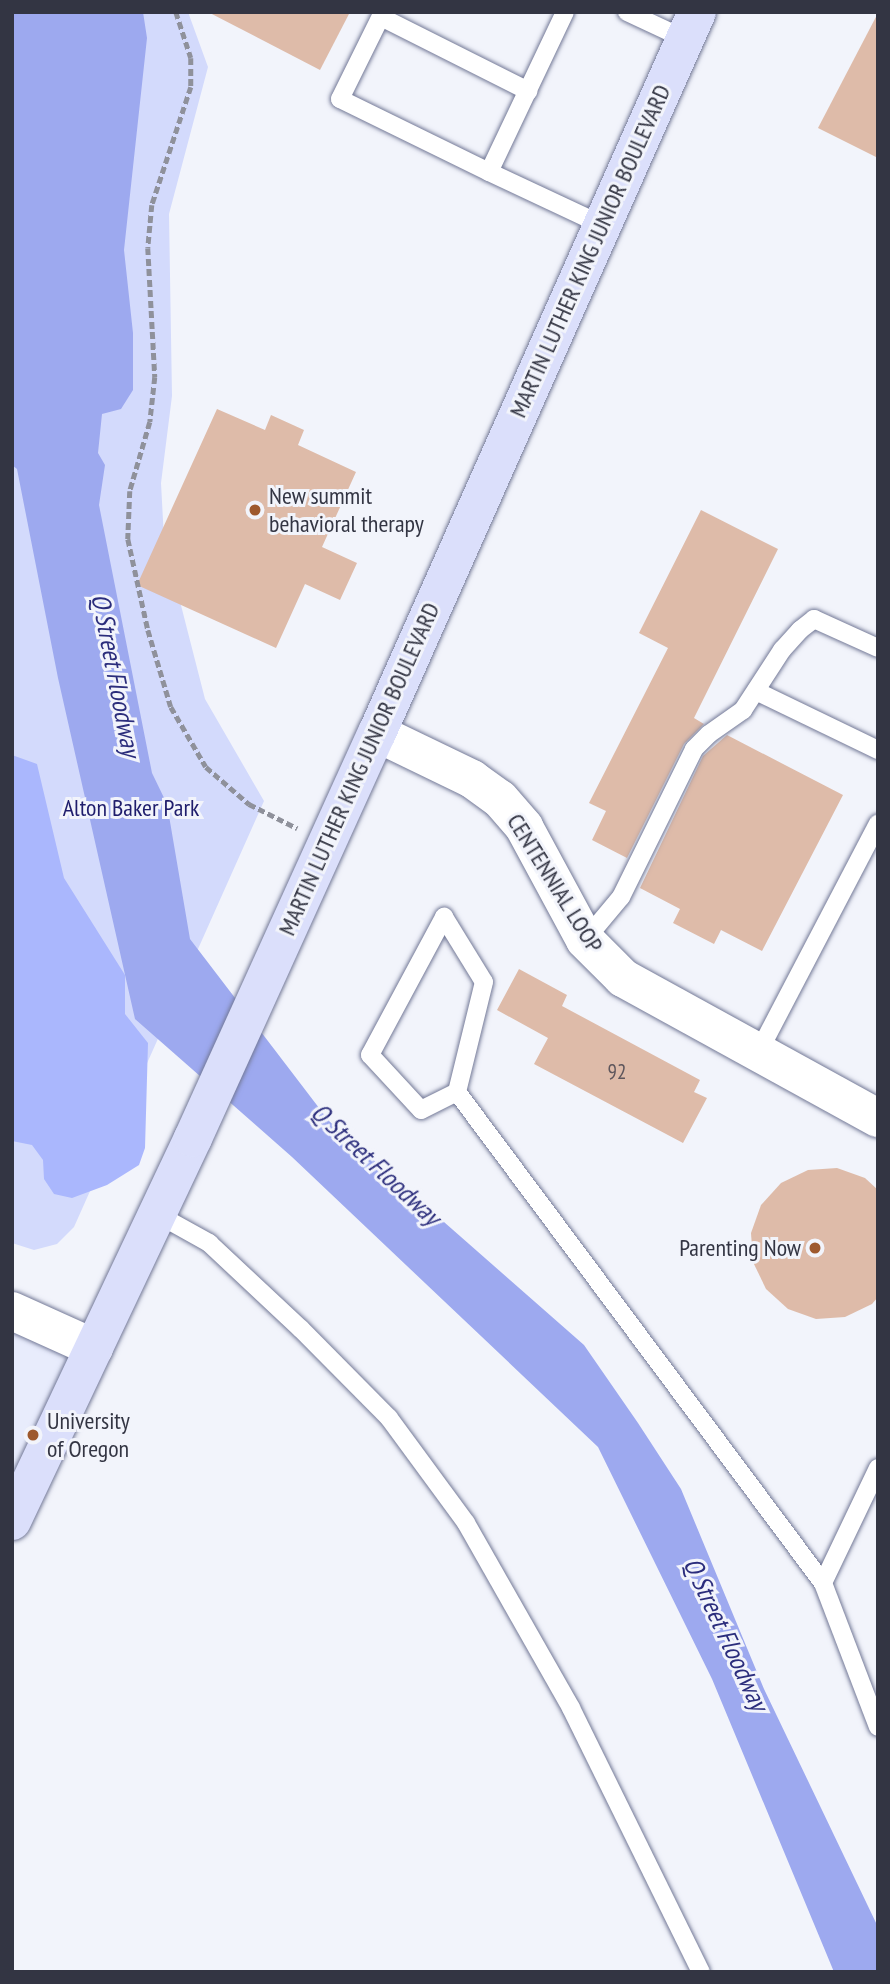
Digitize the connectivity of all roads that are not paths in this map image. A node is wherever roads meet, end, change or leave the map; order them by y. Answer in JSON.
{"nodes":[{"id":1,"x":565,"y":12,"type":"edge"},
{"id":2,"x":627,"y":12,"type":"edge"},
{"id":3,"x":382,"y":15,"type":"edge"},
{"id":4,"x":691,"y":26,"type":"edge"},
{"id":5,"x":528,"y":91,"type":"junction"},
{"id":6,"x":489,"y":172,"type":"junction"},
{"id":7,"x":600,"y":224,"type":"junction"},
{"id":8,"x":878,"y":648,"type":"edge"},
{"id":9,"x":756,"y":691,"type":"junction"},
{"id":10,"x":377,"y":733,"type":"junction"},
{"id":11,"x":878,"y":750,"type":"edge"},
{"id":12,"x":878,"y":823,"type":"edge"},
{"id":13,"x":585,"y":940,"type":"junction"},
{"id":14,"x":758,"y":1053,"type":"junction"},
{"id":15,"x":457,"y":1092,"type":"junction"},
{"id":16,"x":878,"y":1118,"type":"edge"},
{"id":17,"x":157,"y":1214,"type":"junction"},
{"id":18,"x":12,"y":1311,"type":"edge"},
{"id":19,"x":94,"y":1348,"type":"junction"},
{"id":20,"x":878,"y":1468,"type":"edge"},
{"id":21,"x":12,"y":1521,"type":"edge"},
{"id":22,"x":823,"y":1583,"type":"junction"},
{"id":23,"x":878,"y":1727,"type":"edge"},
{"id":24,"x":701,"y":1972,"type":"edge"}],
"edges":[{"from":1,"to":5,"type":"lane"},
{"from":2,"to":4,"type":"lane"},
{"from":3,"to":5,"type":"lane"},
{"from":3,"to":6,"type":"lane"},
{"from":4,"to":7,"type":"main road","name":"MARTIN LUTHER KING JUNIOR BOULEVARD"},
{"from":5,"to":6,"type":"lane"},
{"from":6,"to":7,"type":"lane"},
{"from":7,"to":10,"type":"main road","name":"MARTIN LUTHER KING JUNIOR BOULEVARD"},
{"from":8,"to":9,"type":"lane"},
{"from":9,"to":11,"type":"lane"},
{"from":9,"to":13,"type":"lane"},
{"from":10,"to":13,"type":"street","name":"CENTENNIAL LOOP"},
{"from":10,"to":17,"type":"main road","name":"MARTIN LUTHER KING JUNIOR BOULEVARD"},
{"from":12,"to":14,"type":"lane"},
{"from":13,"to":14,"type":"street","name":"CENTENNIAL LOOP"},
{"from":14,"to":16,"type":"street","name":"CENTENNIAL LOOP"},
{"from":15,"to":15,"type":"lane"},
{"from":15,"to":22,"type":"lane"},
{"from":17,"to":19,"type":"main road","name":"MARTIN LUTHER KING JUNIOR BOULEVARD"},
{"from":17,"to":24,"type":"lane"},
{"from":18,"to":19,"type":"street"},
{"from":19,"to":21,"type":"main road","name":"MARTIN LUTHER KING JUNIOR BOULEVARD"},
{"from":20,"to":22,"type":"lane"},
{"from":22,"to":23,"type":"lane"}]}
